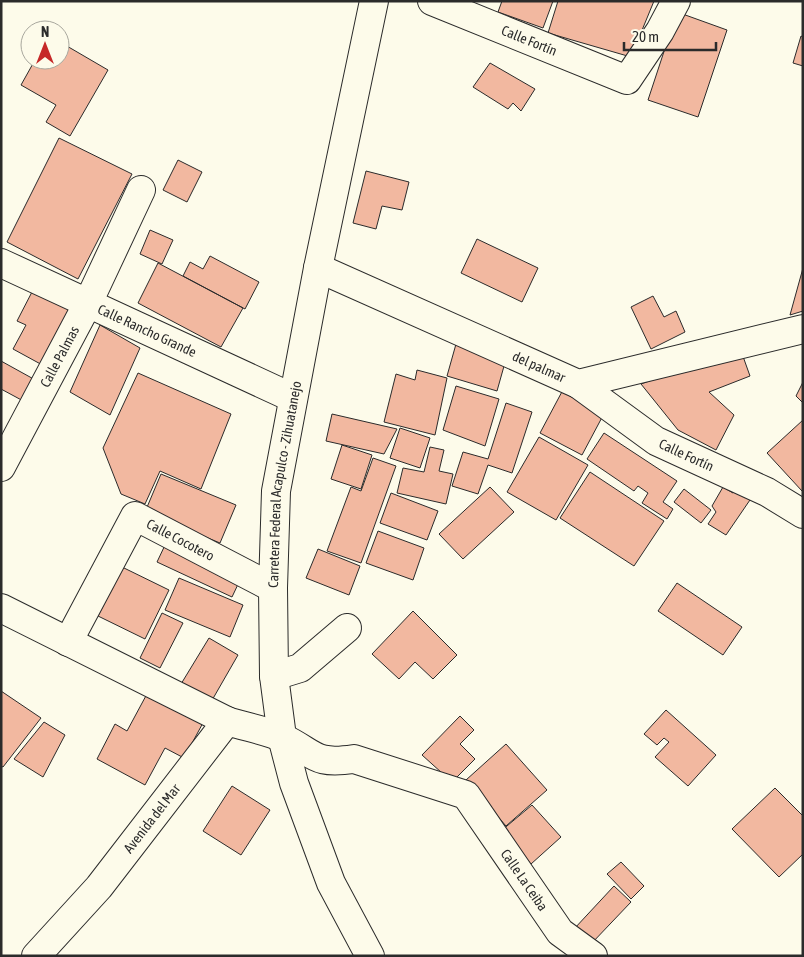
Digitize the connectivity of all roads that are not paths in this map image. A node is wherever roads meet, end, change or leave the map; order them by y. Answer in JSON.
{"nodes":[{"id":1,"x":374,"y":1,"type":"edge"},
{"id":2,"x":432,"y":1,"type":"edge"},
{"id":3,"x":676,"y":1,"type":"edge"},
{"id":4,"x":141,"y":190,"type":"dead end"},
{"id":5,"x":1,"y":263,"type":"edge"},
{"id":6,"x":318,"y":268,"type":"junction"},
{"id":7,"x":88,"y":303,"type":"junction"},
{"id":8,"x":803,"y":329,"type":"edge"},
{"id":9,"x":578,"y":384,"type":"junction"},
{"id":10,"x":293,"y":398,"type":"junction"},
{"id":11,"x":1,"y":467,"type":"edge"},
{"id":12,"x":803,"y":514,"type":"edge"},
{"id":13,"x":272,"y":588,"type":"junction"},
{"id":14,"x":1,"y":608,"type":"edge"},
{"id":15,"x":347,"y":628,"type":"dead end"},
{"id":16,"x":68,"y":642,"type":"junction"},
{"id":17,"x":274,"y":676,"type":"junction"},
{"id":18,"x":227,"y":721,"type":"junction"},
{"id":19,"x":282,"y":737,"type":"junction"},
{"id":20,"x":36,"y":956,"type":"edge"},
{"id":21,"x":370,"y":956,"type":"edge"},
{"id":22,"x":593,"y":956,"type":"edge"}],
"edges":[{"from":1,"to":6,"type":"street","name":"Carretera Federal Acapulco - Zihuatanejo"},
{"from":2,"to":3,"type":"street","name":"Calle Fortín"},
{"from":4,"to":7,"type":"street","name":"Calle Palmas"},
{"from":5,"to":7,"type":"street","name":"Calle Rancho Grande"},
{"from":6,"to":9,"type":"street","name":"del palmar"},
{"from":6,"to":10,"type":"street","name":"Carretera Federal Acapulco - Zihuatanejo"},
{"from":7,"to":10,"type":"street","name":"Calle Rancho Grande"},
{"from":7,"to":11,"type":"street","name":"Calle Palmas"},
{"from":8,"to":9,"type":"street","name":"del palmar"},
{"from":9,"to":12,"type":"street","name":"Calle Fortín"},
{"from":10,"to":13,"type":"street","name":"Carretera Federal Acapulco - Zihuatanejo"},
{"from":13,"to":16,"type":"street","name":"Calle Cocotero"},
{"from":13,"to":17,"type":"street","name":"Carretera Federal Acapulco - Zihuatanejo"},
{"from":14,"to":16,"type":"street"},
{"from":15,"to":17,"type":"street"},
{"from":16,"to":18,"type":"street"},
{"from":17,"to":19,"type":"street","name":"Carretera Federal Acapulco - Zihuatanejo"},
{"from":18,"to":19,"type":"street"},
{"from":18,"to":20,"type":"street","name":"Avenida del Mar"},
{"from":19,"to":21,"type":"street","name":"Carretera Federal Acapulco - Zihuatanejo"},
{"from":19,"to":22,"type":"street","name":"Calle La Ceiba"}]}
